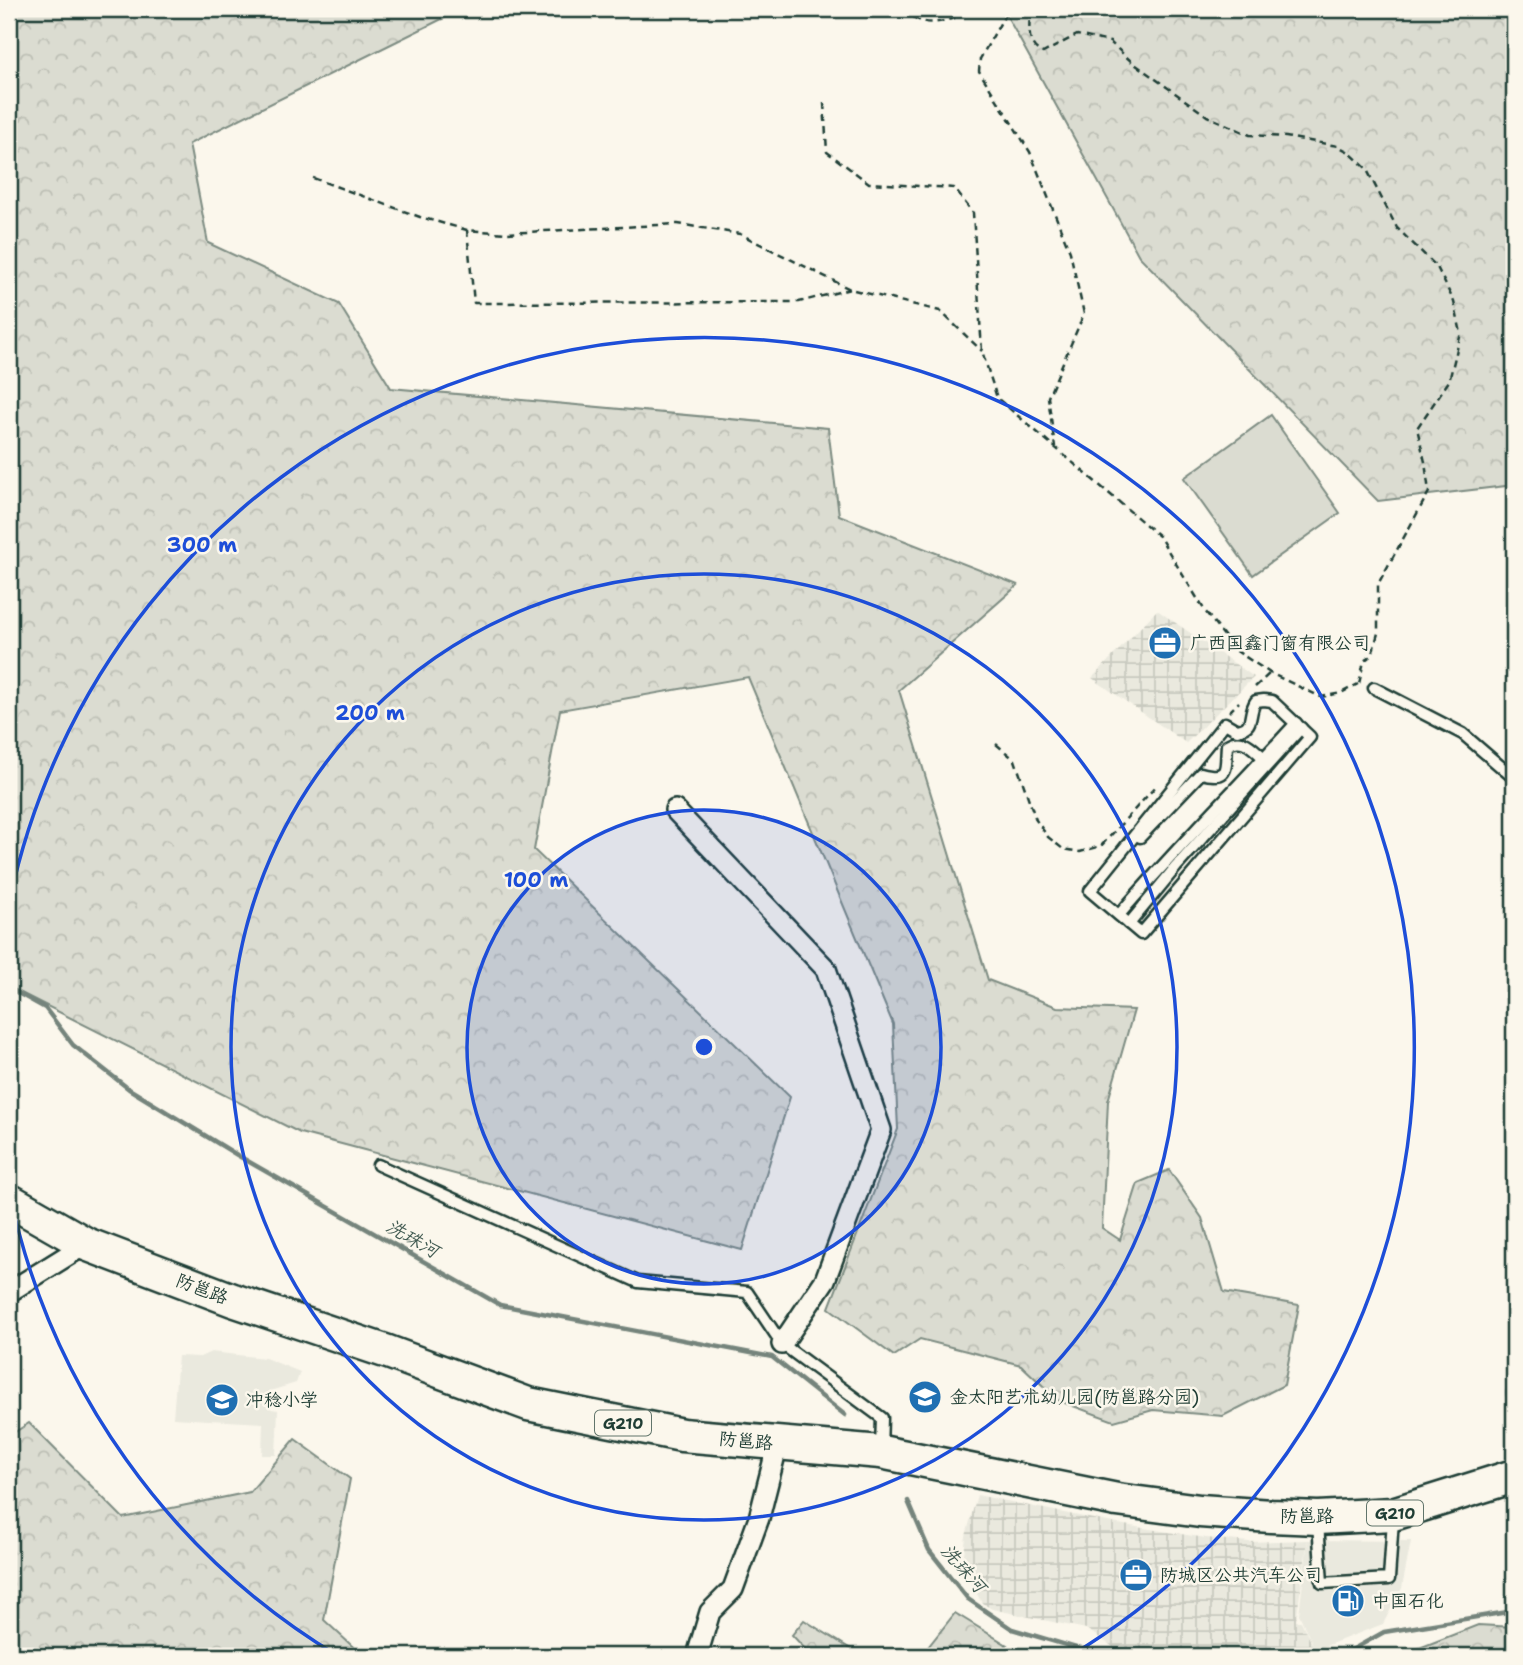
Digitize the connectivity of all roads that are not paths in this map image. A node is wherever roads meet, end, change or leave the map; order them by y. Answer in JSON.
{"nodes":[{"id":1,"x":1374,"y":688,"type":"road end"},
{"id":2,"x":1298,"y":726,"type":"junction"},
{"id":3,"x":1264,"y":758,"type":"junction"},
{"id":4,"x":1514,"y":778,"type":"edge"},
{"id":5,"x":675,"y":810,"type":"dead end"},
{"id":6,"x":1090,"y":891,"type":"junction"},
{"id":7,"x":1119,"y":915,"type":"junction"},
{"id":8,"x":1129,"y":924,"type":"junction"},
{"id":9,"x":378,"y":1166,"type":"dead end"},
{"id":10,"x":9,"y":1200,"type":"edge"},
{"id":11,"x":86,"y":1244,"type":"junction"},
{"id":12,"x":9,"y":1292,"type":"edge"},
{"id":13,"x":782,"y":1344,"type":"junction"},
{"id":14,"x":778,"y":1443,"type":"junction"},
{"id":15,"x":881,"y":1452,"type":"junction"},
{"id":16,"x":1514,"y":1476,"type":"edge"},
{"id":17,"x":1393,"y":1514,"type":"junction"},
{"id":18,"x":1318,"y":1518,"type":"junction"},
{"id":19,"x":702,"y":1656,"type":"edge"}],
"edges":[{"from":1,"to":4,"type":"lane"},
{"from":2,"to":3,"type":"lane"},
{"from":2,"to":6,"type":"lane"},
{"from":2,"to":8,"type":"lane"},
{"from":2,"to":8,"type":"lane"},
{"from":3,"to":6,"type":"lane"},
{"from":3,"to":7,"type":"lane"},
{"from":5,"to":13,"type":"street"},
{"from":6,"to":7,"type":"lane"},
{"from":7,"to":8,"type":"lane"},
{"from":9,"to":13,"type":"lane"},
{"from":10,"to":11,"type":"highway","name":"防邕路","number":"G210"},
{"from":11,"to":12,"type":"street"},
{"from":11,"to":14,"type":"highway","name":"防邕路","number":"G210"},
{"from":13,"to":15,"type":"lane"},
{"from":14,"to":15,"type":"highway","name":"防邕路","number":"G210"},
{"from":14,"to":19,"type":"street"},
{"from":15,"to":18,"type":"highway","name":"防邕路","number":"G210"},
{"from":16,"to":17,"type":"highway","name":"防邕路","number":"G210"},
{"from":17,"to":18,"type":"highway","name":"防邕路","number":"G210"},
{"from":17,"to":18,"type":"lane"}]}
